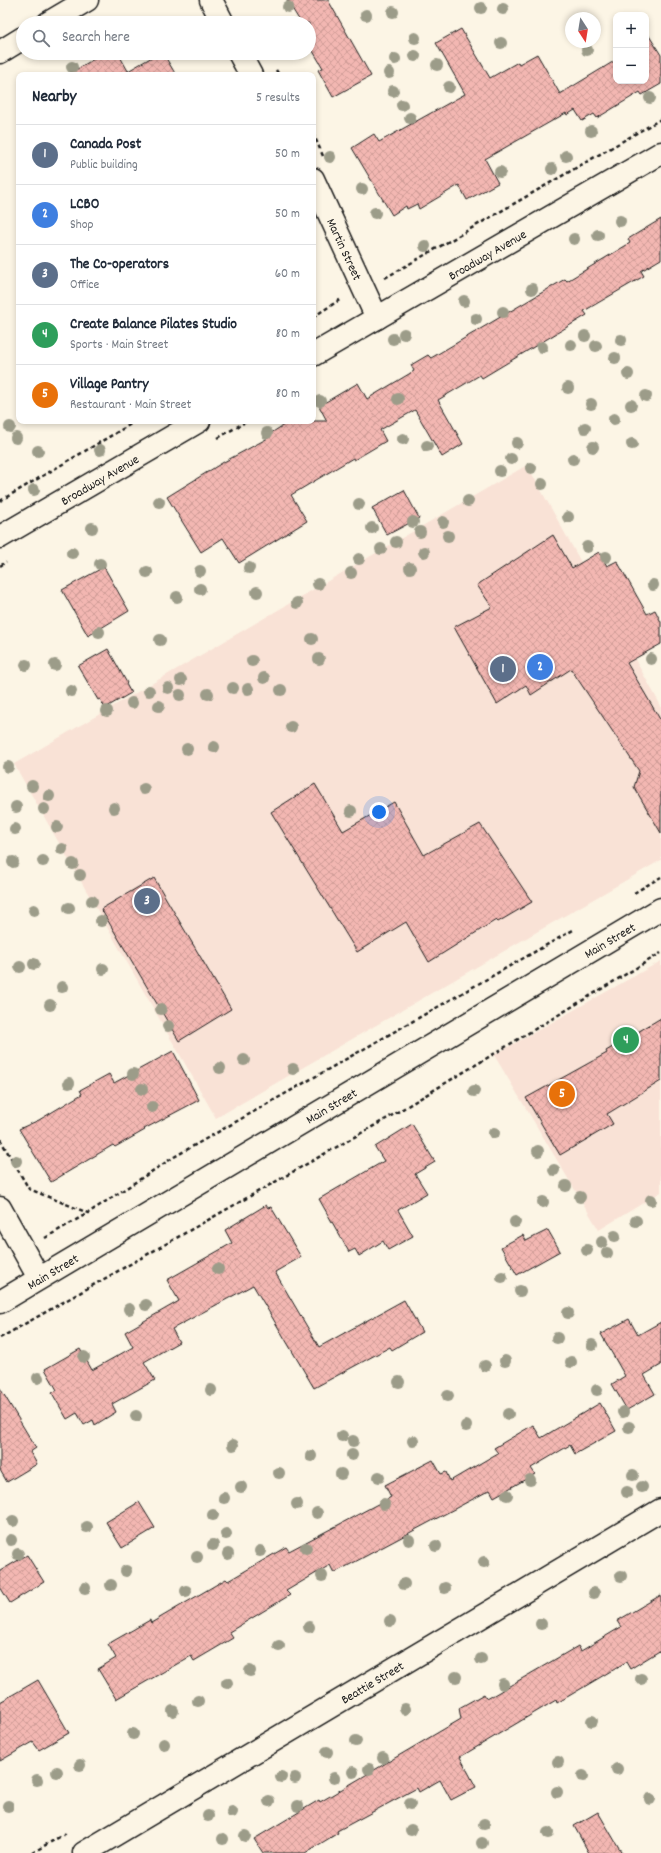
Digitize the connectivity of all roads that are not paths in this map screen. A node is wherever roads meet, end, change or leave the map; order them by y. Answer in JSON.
{"nodes":[{"id":1,"x":87,"y":0,"type":"edge"},
{"id":2,"x":211,"y":0,"type":"edge"},
{"id":3,"x":60,"y":16,"type":"edge"},
{"id":4,"x":220,"y":16,"type":"edge"},
{"id":5,"x":16,"y":42,"type":"edge"},
{"id":6,"x":0,"y":52,"type":"edge"},
{"id":7,"x":243,"y":60,"type":"edge"},
{"id":8,"x":249,"y":72,"type":"edge"},
{"id":9,"x":661,"y":153,"type":"edge"},
{"id":10,"x":316,"y":186,"type":"edge"},
{"id":11,"x":377,"y":318,"type":"junction"},
{"id":12,"x":316,"y":353,"type":"edge"},
{"id":13,"x":194,"y":424,"type":"edge"},
{"id":14,"x":0,"y":536,"type":"edge"},
{"id":15,"x":661,"y":909,"type":"edge"},
{"id":16,"x":0,"y":1208,"type":"edge"},
{"id":17,"x":39,"y":1278,"type":"junction"},
{"id":18,"x":0,"y":1302,"type":"edge"},
{"id":19,"x":661,"y":1510,"type":"edge"},
{"id":20,"x":84,"y":1853,"type":"edge"}],
"edges":[{"from":1,"to":3,"type":"street"},
{"from":2,"to":4,"type":"street"},
{"from":5,"to":6,"type":"street"},
{"from":7,"to":8,"type":"street"},
{"from":9,"to":11,"type":"street","name":"Broadway Avenue"},
{"from":10,"to":11,"type":"street","name":"Martin Street"},
{"from":11,"to":12,"type":"street","name":"Broadway Avenue"},
{"from":13,"to":14,"type":"street","name":"Broadway Avenue"},
{"from":15,"to":17,"type":"street","name":"Main Street"},
{"from":16,"to":17,"type":"street"},
{"from":17,"to":18,"type":"street","name":"Main Street"},
{"from":19,"to":20,"type":"street","name":"Beattie Street"}]}
